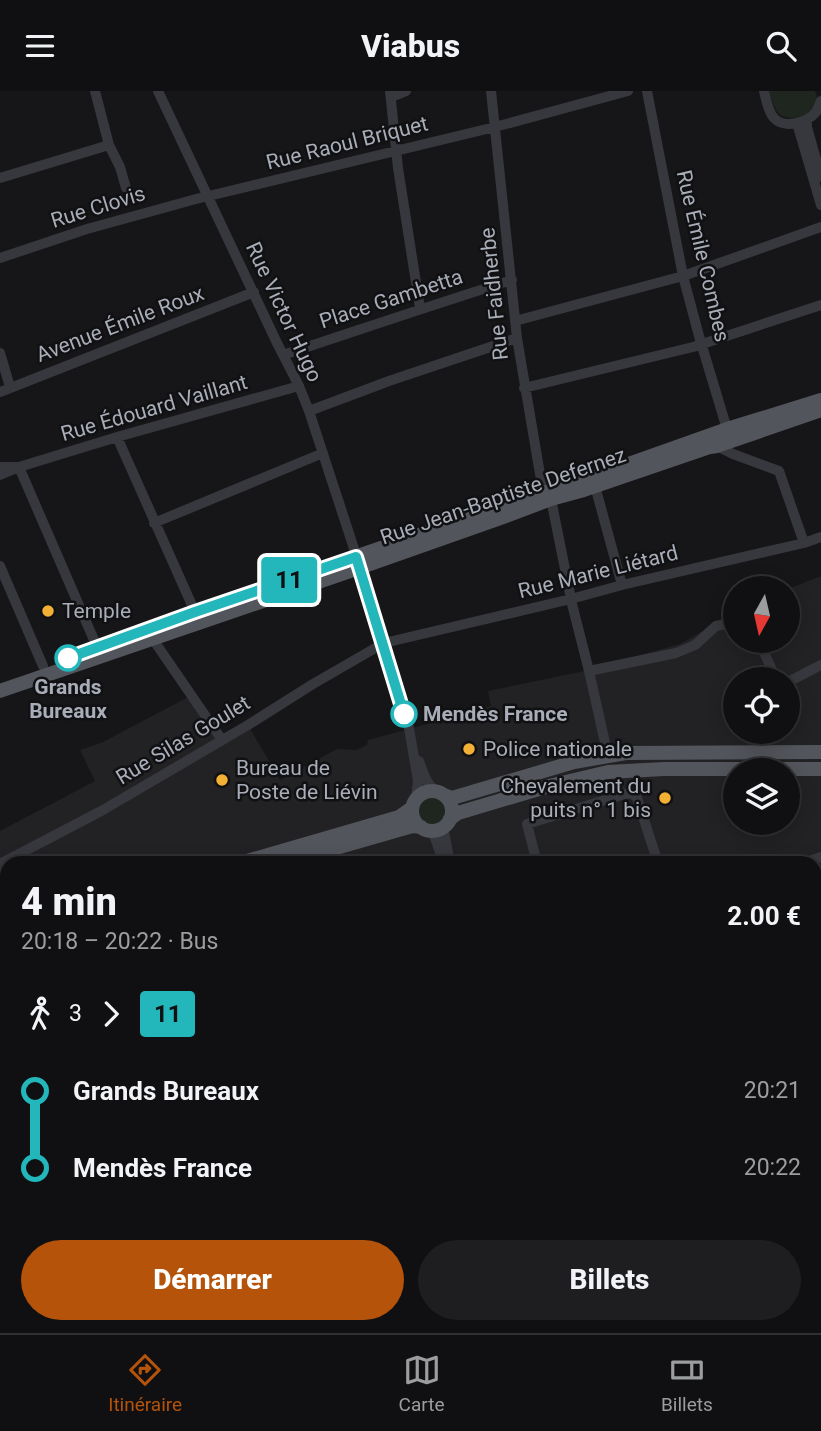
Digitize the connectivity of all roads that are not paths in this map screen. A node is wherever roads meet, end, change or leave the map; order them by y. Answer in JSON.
{"nodes":[{"id":1,"x":94,"y":91,"type":"edge"},
{"id":2,"x":158,"y":91,"type":"edge"},
{"id":3,"x":406,"y":91,"type":"edge"},
{"id":4,"x":491,"y":91,"type":"edge"},
{"id":5,"x":628,"y":91,"type":"edge"},
{"id":6,"x":647,"y":91,"type":"edge"},
{"id":7,"x":764,"y":91,"type":"edge"},
{"id":8,"x":820,"y":91,"type":"edge"},
{"id":9,"x":390,"y":94,"type":"edge"},
{"id":10,"x":821,"y":99,"type":"edge"},
{"id":11,"x":802,"y":121,"type":"junction"},
{"id":12,"x":495,"y":127,"type":"junction"},
{"id":13,"x":109,"y":145,"type":"junction"},
{"id":14,"x":396,"y":151,"type":"junction"},
{"id":15,"x":0,"y":177,"type":"edge"},
{"id":16,"x":821,"y":177,"type":"edge"},
{"id":17,"x":126,"y":188,"type":"dead end"},
{"id":18,"x":208,"y":196,"type":"junction"},
{"id":19,"x":821,"y":205,"type":"edge"},
{"id":20,"x":821,"y":227,"type":"edge"},
{"id":21,"x":0,"y":258,"type":"edge"},
{"id":22,"x":683,"y":275,"type":"junction"},
{"id":23,"x":512,"y":280,"type":"junction"},
{"id":24,"x":254,"y":292,"type":"junction"},
{"id":25,"x":821,"y":305,"type":"edge"},
{"id":26,"x":420,"y":308,"type":"junction"},
{"id":27,"x":515,"y":321,"type":"junction"},
{"id":28,"x":517,"y":338,"type":"junction"},
{"id":29,"x":702,"y":345,"type":"junction"},
{"id":30,"x":0,"y":353,"type":"edge"},
{"id":31,"x":283,"y":355,"type":"junction"},
{"id":32,"x":299,"y":386,"type":"junction"},
{"id":33,"x":524,"y":388,"type":"junction"},
{"id":34,"x":5,"y":389,"type":"edge"},
{"id":35,"x":821,"y":400,"type":"edge"},
{"id":36,"x":821,"y":410,"type":"edge"},
{"id":37,"x":309,"y":411,"type":"junction"},
{"id":38,"x":727,"y":429,"type":"junction"},
{"id":39,"x":117,"y":437,"type":"junction"},
{"id":40,"x":717,"y":446,"type":"junction"},
{"id":41,"x":323,"y":453,"type":"junction"},
{"id":42,"x":0,"y":467,"type":"edge"},
{"id":43,"x":19,"y":467,"type":"junction"},
{"id":44,"x":0,"y":475,"type":"edge"},
{"id":45,"x":595,"y":486,"type":"junction"},
{"id":46,"x":547,"y":495,"type":"junction"},
{"id":47,"x":154,"y":523,"type":"junction"},
{"id":48,"x":821,"y":537,"type":"edge"},
{"id":49,"x":804,"y":543,"type":"junction"},
{"id":50,"x":358,"y":562,"type":"junction"},
{"id":51,"x":0,"y":566,"type":"edge"},
{"id":52,"x":622,"y":585,"type":"junction"},
{"id":53,"x":571,"y":599,"type":"junction"},
{"id":54,"x":195,"y":612,"type":"junction"},
{"id":55,"x":723,"y":625,"type":"edge"},
{"id":56,"x":150,"y":634,"type":"junction"},
{"id":57,"x":384,"y":643,"type":"junction"},
{"id":58,"x":96,"y":649,"type":"junction"},
{"id":59,"x":821,"y":665,"type":"edge"},
{"id":60,"x":43,"y":666,"type":"junction"},
{"id":61,"x":589,"y":671,"type":"junction"},
{"id":62,"x":800,"y":676,"type":"edge"},
{"id":63,"x":0,"y":681,"type":"edge"},
{"id":64,"x":0,"y":691,"type":"edge"},
{"id":65,"x":222,"y":740,"type":"junction"},
{"id":66,"x":412,"y":741,"type":"junction"},
{"id":67,"x":821,"y":752,"type":"edge"},
{"id":68,"x":608,"y":756,"type":"junction"},
{"id":69,"x":821,"y":769,"type":"edge"},
{"id":70,"x":440,"y":793,"type":"junction"},
{"id":71,"x":414,"y":803,"type":"junction"},
{"id":72,"x":447,"y":822,"type":"junction"},
{"id":73,"x":401,"y":823,"type":"junction"},
{"id":74,"x":425,"y":829,"type":"junction"},
{"id":75,"x":15,"y":856,"type":"edge"},
{"id":76,"x":268,"y":856,"type":"edge"},
{"id":77,"x":304,"y":856,"type":"edge"},
{"id":78,"x":441,"y":856,"type":"edge"},
{"id":79,"x":447,"y":856,"type":"edge"},
{"id":80,"x":535,"y":856,"type":"edge"},
{"id":81,"x":656,"y":856,"type":"edge"}],
"edges":[{"from":1,"to":13,"type":"street"},
{"from":2,"to":18,"type":"street","name":"Rue Victor Hugo"},
{"from":3,"to":9,"type":"street"},
{"from":4,"to":12,"type":"street","name":"Rue Faidherbe"},
{"from":5,"to":12,"type":"street","name":"Rue Raoul Briquet"},
{"from":6,"to":22,"type":"street","name":"Rue Émile Combes"},
{"from":7,"to":11,"type":"street"},
{"from":8,"to":10,"type":"street"},
{"from":9,"to":14,"type":"street"},
{"from":10,"to":11,"type":"street"},
{"from":11,"to":16,"type":"street"},
{"from":11,"to":19,"type":"street"},
{"from":12,"to":14,"type":"street","name":"Rue Raoul Briquet"},
{"from":12,"to":23,"type":"street","name":"Rue Faidherbe"},
{"from":13,"to":15,"type":"street"},
{"from":13,"to":17,"type":"street"},
{"from":14,"to":18,"type":"street","name":"Rue Raoul Briquet"},
{"from":14,"to":26,"type":"street"},
{"from":18,"to":21,"type":"street","name":"Rue Clovis"},
{"from":18,"to":24,"type":"street","name":"Rue Victor Hugo"},
{"from":20,"to":22,"type":"street"},
{"from":22,"to":27,"type":"street"},
{"from":22,"to":29,"type":"street","name":"Rue Émile Combes"},
{"from":23,"to":26,"type":"street","name":"Place Gambetta"},
{"from":23,"to":27,"type":"street","name":"Rue Faidherbe"},
{"from":24,"to":31,"type":"street","name":"Rue Victor Hugo"},
{"from":24,"to":34,"type":"street","name":"Avenue Émile Roux"},
{"from":25,"to":29,"type":"street"},
{"from":26,"to":31,"type":"street","name":"Place Gambetta"},
{"from":27,"to":28,"type":"street","name":"Rue Faidherbe"},
{"from":28,"to":33,"type":"street","name":"Rue Faidherbe"},
{"from":28,"to":37,"type":"street"},
{"from":29,"to":33,"type":"street"},
{"from":29,"to":38,"type":"street","name":"Rue Émile Combes"},
{"from":30,"to":34,"type":"street"},
{"from":31,"to":32,"type":"street","name":"Rue Victor Hugo"},
{"from":32,"to":37,"type":"street","name":"Rue Victor Hugo"},
{"from":32,"to":39,"type":"street","name":"Rue Édouard Vaillant"},
{"from":33,"to":46,"type":"street","name":"Rue Faidherbe"},
{"from":35,"to":38,"type":"main road","name":"Rue Jean-Baptiste Defernez"},
{"from":36,"to":40,"type":"main road","name":"Rue Jean-Baptiste Defernez"},
{"from":37,"to":41,"type":"street","name":"Rue Victor Hugo"},
{"from":38,"to":46,"type":"main road","name":"Rue Jean-Baptiste Defernez"},
{"from":39,"to":43,"type":"street","name":"Rue Édouard Vaillant"},
{"from":39,"to":47,"type":"street"},
{"from":40,"to":45,"type":"main road","name":"Rue Jean-Baptiste Defernez"},
{"from":40,"to":49,"type":"street"},
{"from":41,"to":47,"type":"street"},
{"from":41,"to":50,"type":"street","name":"Rue Victor Hugo"},
{"from":42,"to":43,"type":"street","name":"Rue Édouard Vaillant"},
{"from":43,"to":44,"type":"street","name":"Rue Édouard Vaillant"},
{"from":43,"to":58,"type":"street"},
{"from":45,"to":46,"type":"main road","name":"Rue Jean-Baptiste Defernez"},
{"from":45,"to":52,"type":"street"},
{"from":46,"to":50,"type":"main road","name":"Rue Jean-Baptiste Defernez"},
{"from":46,"to":53,"type":"street","name":"Rue Faidherbe"},
{"from":47,"to":54,"type":"street"},
{"from":48,"to":49,"type":"street","name":"Rue Marie Liétard"},
{"from":49,"to":52,"type":"street","name":"Rue Marie Liétard"},
{"from":50,"to":54,"type":"main road","name":"Rue Jean-Baptiste Defernez"},
{"from":50,"to":56,"type":"main road","name":"Rue Jean-Baptiste Defernez"},
{"from":50,"to":57,"type":"street","name":"Rue Victor Hugo"},
{"from":51,"to":60,"type":"street"},
{"from":52,"to":53,"type":"street","name":"Rue Marie Liétard"},
{"from":53,"to":57,"type":"street","name":"Rue Marie Liétard"},
{"from":53,"to":61,"type":"street","name":"Rue Faidherbe"},
{"from":54,"to":56,"type":"main road","name":"Rue Jean-Baptiste Defernez"},
{"from":55,"to":61,"type":"street"},
{"from":56,"to":58,"type":"main road","name":"Rue Jean-Baptiste Defernez"},
{"from":56,"to":64,"type":"main road","name":"Rue Jean-Baptiste Defernez"},
{"from":56,"to":65,"type":"street"},
{"from":57,"to":65,"type":"street","name":"Rue Silas Goulet"},
{"from":57,"to":66,"type":"street","name":"Rue Victor Hugo"},
{"from":58,"to":60,"type":"main road","name":"Rue Jean-Baptiste Defernez"},
{"from":59,"to":62,"type":"street"},
{"from":60,"to":63,"type":"main road","name":"Rue Jean-Baptiste Defernez"},
{"from":61,"to":68,"type":"street","name":"Rue Faidherbe"},
{"from":65,"to":75,"type":"street","name":"Rue Silas Goulet"},
{"from":66,"to":70,"type":"street"},
{"from":66,"to":71,"type":"street"},
{"from":67,"to":68,"type":"main road"},
{"from":68,"to":70,"type":"main road"},
{"from":69,"to":72,"type":"main road"},
{"from":70,"to":71,"type":"main road"},
{"from":70,"to":72,"type":"main road"},
{"from":71,"to":73,"type":"main road"},
{"from":71,"to":74,"type":"main road"},
{"from":72,"to":74,"type":"main road"},
{"from":72,"to":79,"type":"street"},
{"from":73,"to":74,"type":"main road"},
{"from":73,"to":76,"type":"main road"},
{"from":73,"to":77,"type":"main road"},
{"from":74,"to":78,"type":"street"},
{"from":80,"to":81,"type":"street"}]}
